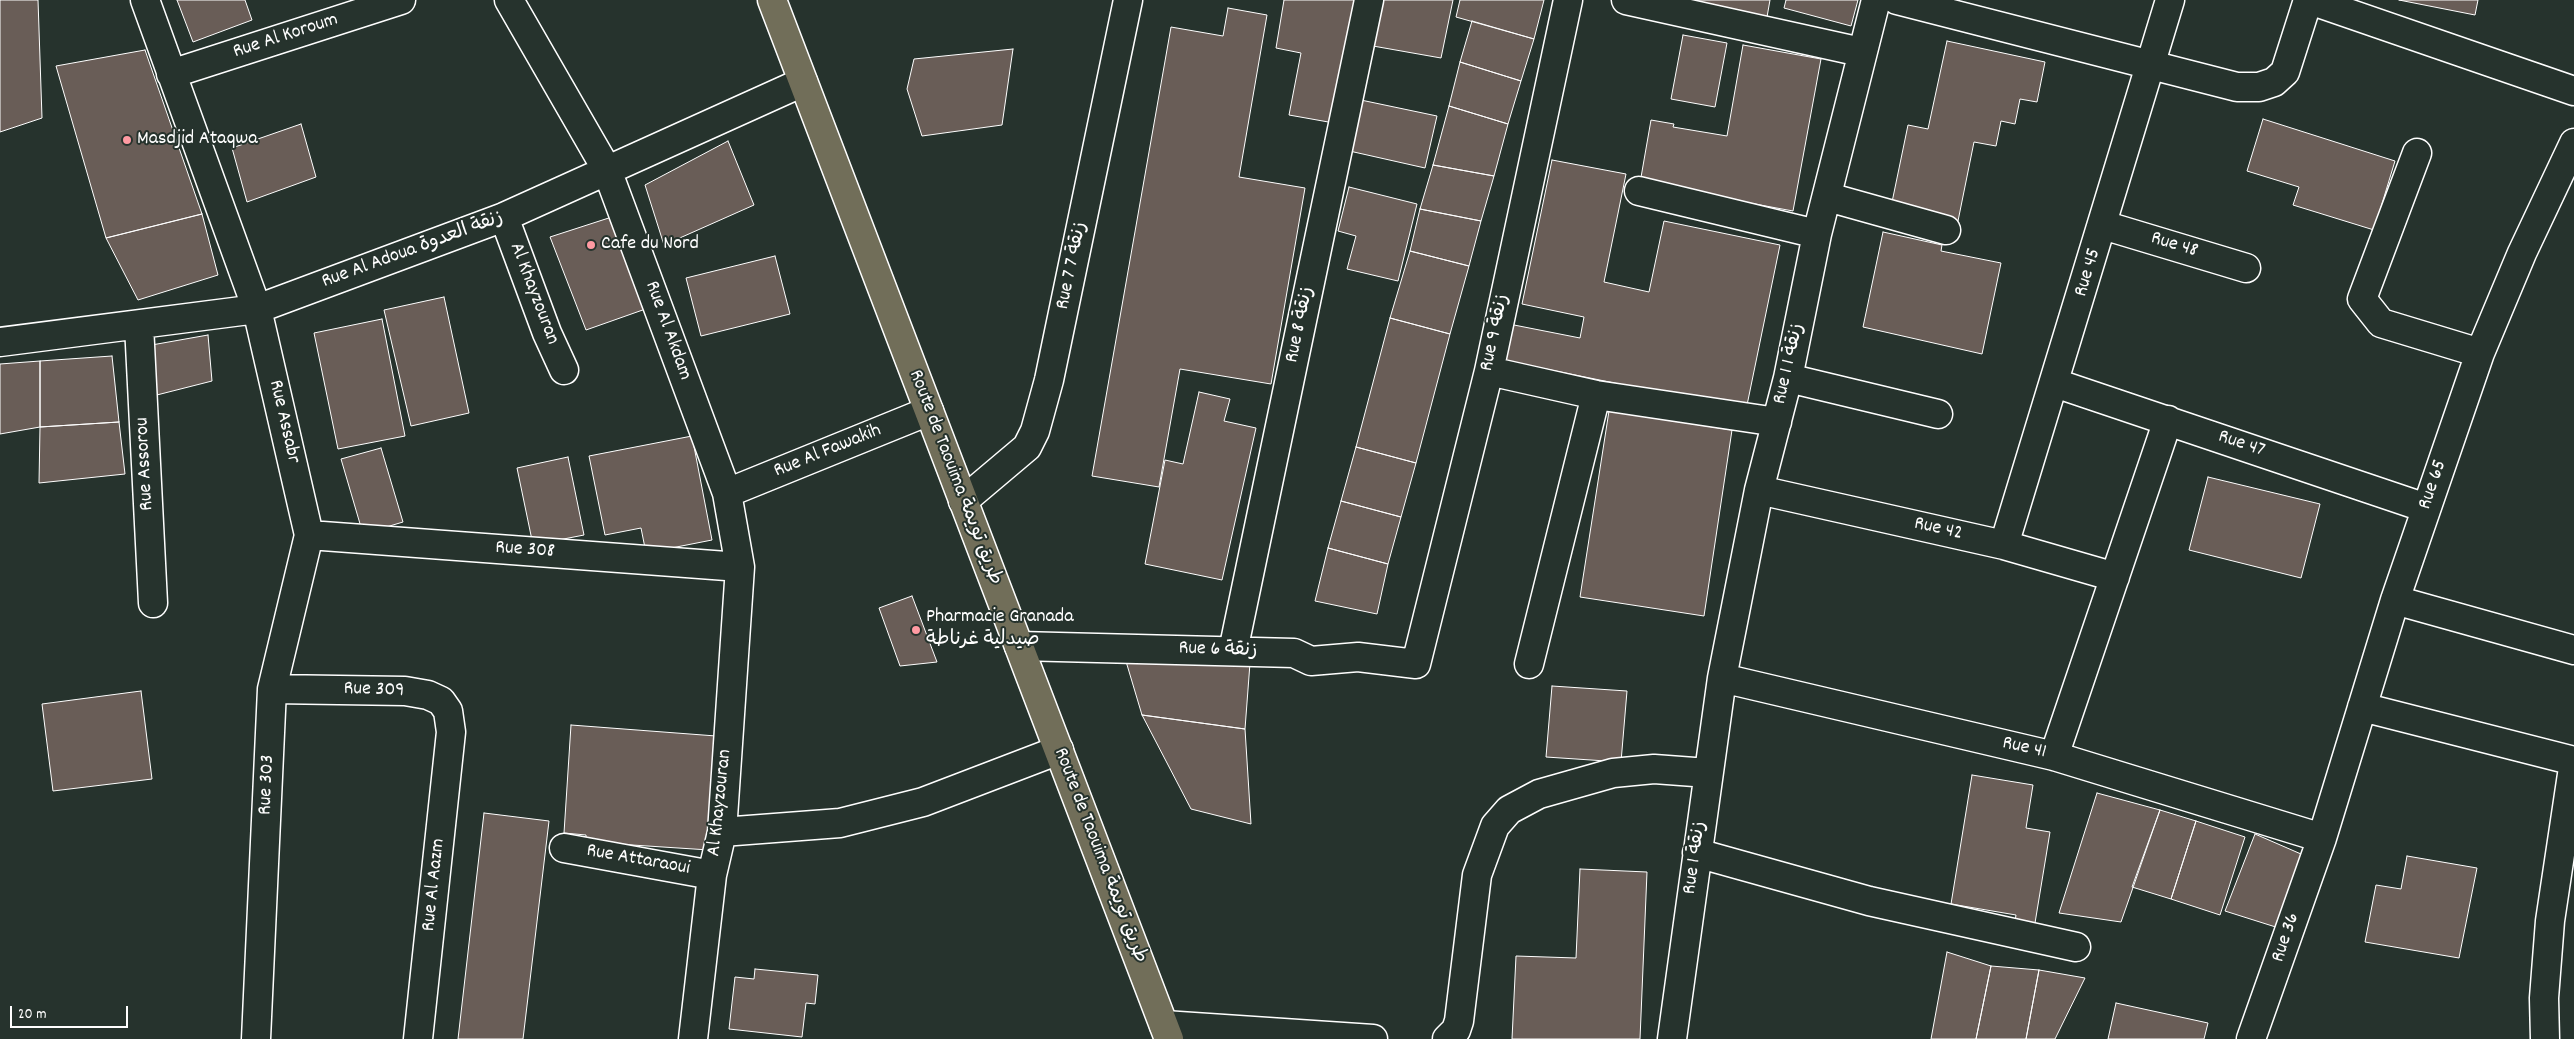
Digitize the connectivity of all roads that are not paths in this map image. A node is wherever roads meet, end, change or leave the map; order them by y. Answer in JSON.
{"nodes":[{"id":1,"x":145,"y":0,"type":"edge"},
{"id":2,"x":401,"y":0,"type":"edge"},
{"id":3,"x":508,"y":0,"type":"edge"},
{"id":4,"x":772,"y":0,"type":"edge"},
{"id":5,"x":1128,"y":0,"type":"edge"},
{"id":6,"x":1369,"y":0,"type":"edge"},
{"id":7,"x":1568,"y":0,"type":"edge"},
{"id":8,"x":1626,"y":0,"type":"edge"},
{"id":9,"x":1876,"y":0,"type":"edge"},
{"id":10,"x":1897,"y":0,"type":"edge"},
{"id":11,"x":2170,"y":0,"type":"edge"},
{"id":12,"x":2309,"y":0,"type":"edge"},
{"id":13,"x":1861,"y":52,"type":"junction"},
{"id":14,"x":2150,"y":66,"type":"junction"},
{"id":15,"x":171,"y":74,"type":"junction"},
{"id":16,"x":803,"y":82,"type":"junction"},
{"id":17,"x":2574,"y":91,"type":"edge"},
{"id":18,"x":2574,"y":143,"type":"edge"},
{"id":19,"x":2418,"y":153,"type":"dead end"},
{"id":20,"x":607,"y":170,"type":"junction"},
{"id":21,"x":1639,"y":191,"type":"dead end"},
{"id":22,"x":1828,"y":197,"type":"junction"},
{"id":23,"x":504,"y":217,"type":"junction"},
{"id":24,"x":2103,"y":224,"type":"junction"},
{"id":25,"x":1946,"y":230,"type":"dead end"},
{"id":26,"x":1817,"y":234,"type":"junction"},
{"id":27,"x":2246,"y":268,"type":"dead end"},
{"id":28,"x":257,"y":309,"type":"junction"},
{"id":29,"x":139,"y":325,"type":"junction"},
{"id":30,"x":0,"y":342,"type":"edge"},
{"id":31,"x":2480,"y":353,"type":"junction"},
{"id":32,"x":564,"y":370,"type":"dead end"},
{"id":33,"x":1489,"y":371,"type":"junction"},
{"id":34,"x":1788,"y":378,"type":"junction"},
{"id":35,"x":2055,"y":383,"type":"junction"},
{"id":36,"x":1596,"y":395,"type":"junction"},
{"id":37,"x":929,"y":411,"type":"junction"},
{"id":38,"x":1938,"y":414,"type":"dead end"},
{"id":39,"x":2168,"y":420,"type":"junction"},
{"id":40,"x":1777,"y":422,"type":"junction"},
{"id":41,"x":1759,"y":490,"type":"junction"},
{"id":42,"x":727,"y":493,"type":"junction"},
{"id":43,"x":963,"y":501,"type":"junction"},
{"id":44,"x":2426,"y":508,"type":"junction"},
{"id":45,"x":309,"y":534,"type":"junction"},
{"id":46,"x":2004,"y":545,"type":"junction"},
{"id":47,"x":740,"y":567,"type":"junction"},
{"id":48,"x":2115,"y":577,"type":"junction"},
{"id":49,"x":2395,"y":600,"type":"junction"},
{"id":50,"x":153,"y":603,"type":"dead end"},
{"id":51,"x":1019,"y":646,"type":"junction"},
{"id":52,"x":2574,"y":650,"type":"edge"},
{"id":53,"x":1233,"y":651,"type":"junction"},
{"id":54,"x":1416,"y":664,"type":"joint"},
{"id":55,"x":1529,"y":664,"type":"dead end"},
{"id":56,"x":1722,"y":678,"type":"junction"},
{"id":57,"x":272,"y":689,"type":"junction"},
{"id":58,"x":2362,"y":707,"type":"junction"},
{"id":59,"x":451,"y":732,"type":"joint"},
{"id":60,"x":1059,"y":750,"type":"junction"},
{"id":61,"x":2054,"y":756,"type":"junction"},
{"id":62,"x":2574,"y":761,"type":"edge"},
{"id":63,"x":1708,"y":773,"type":"junction"},
{"id":64,"x":722,"y":832,"type":"junction"},
{"id":65,"x":2322,"y":838,"type":"junction"},
{"id":66,"x":564,"y":848,"type":"dead end"},
{"id":67,"x":1697,"y":853,"type":"junction"},
{"id":68,"x":712,"y":875,"type":"junction"},
{"id":69,"x":2564,"y":899,"type":"edge"},
{"id":70,"x":2076,"y":947,"type":"dead end"},
{"id":71,"x":1167,"y":1032,"type":"edge"},
{"id":72,"x":256,"y":1039,"type":"edge"},
{"id":73,"x":418,"y":1039,"type":"edge"},
{"id":74,"x":692,"y":1039,"type":"edge"},
{"id":75,"x":1373,"y":1039,"type":"edge"},
{"id":76,"x":1446,"y":1039,"type":"edge"},
{"id":77,"x":1672,"y":1039,"type":"edge"},
{"id":78,"x":2251,"y":1039,"type":"edge"},
{"id":79,"x":2545,"y":1039,"type":"edge"}],
"edges":[{"from":1,"to":15,"type":"street","name":"Rue Assabr"},
{"from":2,"to":15,"type":"street","name":"Rue Al Koroum"},
{"from":3,"to":20,"type":"street","name":"Rue Al Akdam"},
{"from":4,"to":16,"type":"main road","name":"Route de Taouima طريق تويمة"},
{"from":5,"to":43,"type":"street","name":"Rue 7 زنقة 7"},
{"from":6,"to":53,"type":"street","name":"Rue 8 زنقة"},
{"from":7,"to":33,"type":"street","name":"Rue 9 زنقة"},
{"from":8,"to":13,"type":"street"},
{"from":9,"to":13,"type":"street"},
{"from":10,"to":14,"type":"street"},
{"from":11,"to":14,"type":"street","name":"Rue 45"},
{"from":12,"to":14,"type":"street"},
{"from":12,"to":17,"type":"street"},
{"from":13,"to":22,"type":"street","name":"Rue 1 زنقة 1"},
{"from":14,"to":24,"type":"street","name":"Rue 45"},
{"from":15,"to":28,"type":"street","name":"Rue Assabr"},
{"from":16,"to":20,"type":"street","name":"Rue Al Adoua زنقة العدوة"},
{"from":16,"to":37,"type":"main road","name":"Route de Taouima طريق تويمة"},
{"from":18,"to":31,"type":"street","name":"Rue 65"},
{"from":19,"to":31,"type":"street"},
{"from":20,"to":23,"type":"street","name":"Rue Al Adoua زنقة العدوة"},
{"from":20,"to":42,"type":"street","name":"Rue Al Akdam"},
{"from":21,"to":26,"type":"street"},
{"from":22,"to":25,"type":"street"},
{"from":22,"to":26,"type":"street","name":"Rue 1 زنقة 1"},
{"from":23,"to":28,"type":"street","name":"Rue Al Adoua زنقة العدوة"},
{"from":23,"to":32,"type":"street","name":"Al Khayzouran"},
{"from":24,"to":27,"type":"street","name":"Rue 48"},
{"from":24,"to":35,"type":"street","name":"Rue 45"},
{"from":26,"to":34,"type":"street","name":"Rue 1 زنقة 1"},
{"from":28,"to":29,"type":"street","name":"Rue Al Adoua زنقة العدوة"},
{"from":28,"to":45,"type":"street","name":"Rue Assabr"},
{"from":29,"to":30,"type":"street","name":"Rue Al Adoua زنقة العدوة"},
{"from":29,"to":50,"type":"street","name":"Rue Assorou"},
{"from":31,"to":44,"type":"street","name":"Rue 65"},
{"from":33,"to":36,"type":"street"},
{"from":33,"to":54,"type":"street","name":"Rue 9 زنقة"},
{"from":34,"to":38,"type":"street"},
{"from":34,"to":40,"type":"street","name":"Rue 1 زنقة 1"},
{"from":35,"to":39,"type":"street","name":"Rue 47"},
{"from":35,"to":46,"type":"street","name":"Rue 45"},
{"from":36,"to":40,"type":"street"},
{"from":36,"to":55,"type":"street"},
{"from":37,"to":42,"type":"street","name":"Rue Al Fawakih"},
{"from":37,"to":43,"type":"main road","name":"Route de Taouima طريق تويمة"},
{"from":39,"to":44,"type":"street","name":"Rue 47"},
{"from":39,"to":48,"type":"street"},
{"from":40,"to":41,"type":"street","name":"Rue 1 زنقة 1"},
{"from":41,"to":46,"type":"street","name":"Rue 42"},
{"from":41,"to":56,"type":"street","name":"Rue 1 زنقة 1"},
{"from":42,"to":47,"type":"street","name":"Rue Al Akdam"},
{"from":43,"to":51,"type":"main road","name":"Route de Taouima طريق تويمة"},
{"from":44,"to":49,"type":"street","name":"Rue 65"},
{"from":45,"to":47,"type":"street","name":"Rue 308"},
{"from":45,"to":57,"type":"street","name":"Rue 303"},
{"from":46,"to":48,"type":"street","name":"Rue 42"},
{"from":47,"to":64,"type":"street","name":"Al Khayzouran"},
{"from":48,"to":61,"type":"street"},
{"from":49,"to":52,"type":"street"},
{"from":49,"to":58,"type":"street","name":"Rue 65"},
{"from":51,"to":53,"type":"street","name":"Rue 6 زنقة"},
{"from":51,"to":60,"type":"main road","name":"Route de Taouima طريق تويمة"},
{"from":53,"to":54,"type":"street","name":"Rue 6 زنقة"},
{"from":56,"to":61,"type":"street","name":"Rue 41"},
{"from":56,"to":63,"type":"street","name":"Rue 1 زنقة"},
{"from":57,"to":59,"type":"street","name":"Rue 309"},
{"from":57,"to":72,"type":"street","name":"Rue 303"},
{"from":58,"to":62,"type":"street"},
{"from":58,"to":65,"type":"street","name":"Rue 65"},
{"from":59,"to":73,"type":"street","name":"Rue Al Aazm"},
{"from":60,"to":64,"type":"street"},
{"from":60,"to":71,"type":"main road","name":"Route de Taouima طريق تويمة"},
{"from":61,"to":65,"type":"street","name":"Rue 41"},
{"from":62,"to":69,"type":"street"},
{"from":63,"to":67,"type":"street","name":"Rue 1 زنقة"},
{"from":63,"to":76,"type":"street"},
{"from":64,"to":68,"type":"street","name":"Al Khayzouran"},
{"from":65,"to":78,"type":"street","name":"Rue 36"},
{"from":66,"to":68,"type":"street","name":"Rue Attaraoui"},
{"from":67,"to":70,"type":"street"},
{"from":67,"to":77,"type":"street","name":"Rue 1 زنقة"},
{"from":68,"to":74,"type":"street","name":"Al Khayzouran"},
{"from":69,"to":79,"type":"street"},
{"from":71,"to":75,"type":"street"}]}
